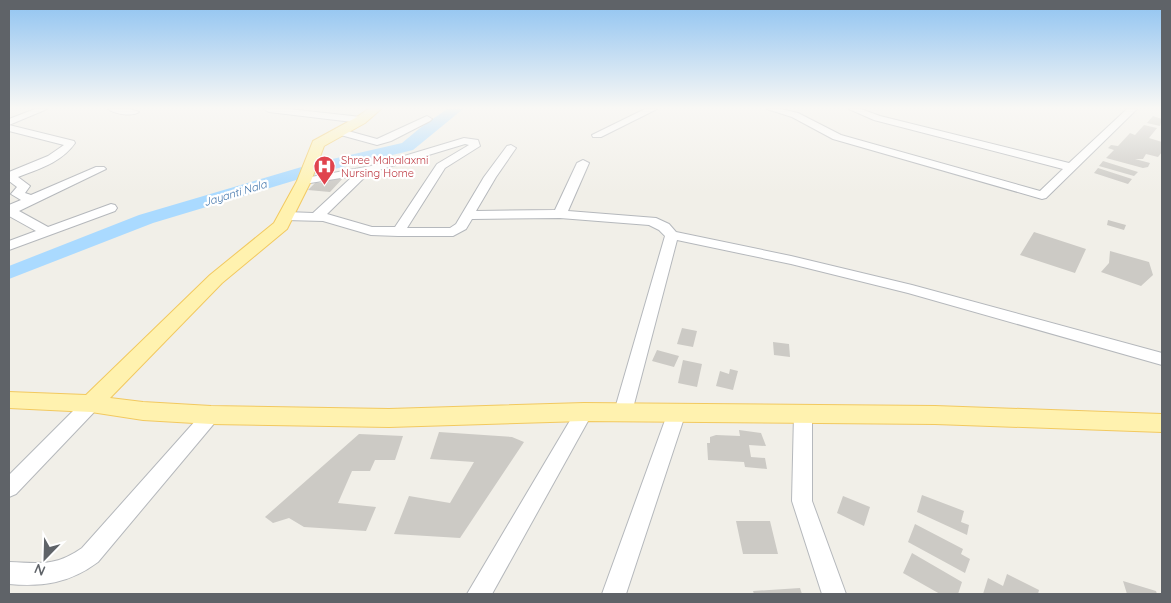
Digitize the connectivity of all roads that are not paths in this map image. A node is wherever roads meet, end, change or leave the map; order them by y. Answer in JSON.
{"nodes":[{"id":1,"x":49,"y":137,"type":"edge"},
{"id":2,"x":331,"y":137,"type":"edge"},
{"id":3,"x":359,"y":137,"type":"edge"},
{"id":4,"x":392,"y":137,"type":"edge"},
{"id":5,"x":837,"y":137,"type":"edge"},
{"id":6,"x":954,"y":137,"type":"edge"},
{"id":7,"x":1101,"y":137,"type":"edge"},
{"id":8,"x":511,"y":148,"type":"dead end"},
{"id":9,"x":583,"y":163,"type":"dead end"},
{"id":10,"x":1070,"y":166,"type":"junction"},
{"id":11,"x":9,"y":168,"type":"edge"},
{"id":12,"x":100,"y":169,"type":"dead end"},
{"id":13,"x":366,"y":170,"type":"junction"},
{"id":14,"x":21,"y":171,"type":"junction"},
{"id":15,"x":9,"y":176,"type":"edge"},
{"id":16,"x":304,"y":181,"type":"junction"},
{"id":17,"x":13,"y":193,"type":"edge"},
{"id":18,"x":30,"y":199,"type":"junction"},
{"id":19,"x":111,"y":208,"type":"dead end"},
{"id":20,"x":560,"y":214,"type":"junction"},
{"id":21,"x":466,"y":215,"type":"junction"},
{"id":22,"x":286,"y":216,"type":"junction"},
{"id":23,"x":317,"y":216,"type":"junction"},
{"id":24,"x":47,"y":232,"type":"junction"},
{"id":25,"x":398,"y":232,"type":"junction"},
{"id":26,"x":672,"y":235,"type":"junction"},
{"id":27,"x":9,"y":246,"type":"edge"},
{"id":28,"x":1162,"y":359,"type":"edge"},
{"id":29,"x":9,"y":400,"type":"edge"},
{"id":30,"x":91,"y":404,"type":"junction"},
{"id":31,"x":584,"y":412,"type":"junction"},
{"id":32,"x":623,"y":412,"type":"junction"},
{"id":33,"x":678,"y":412,"type":"junction"},
{"id":34,"x":804,"y":414,"type":"junction"},
{"id":35,"x":211,"y":415,"type":"junction"},
{"id":36,"x":1162,"y":423,"type":"edge"},
{"id":37,"x":9,"y":488,"type":"edge"},
{"id":38,"x":9,"y":573,"type":"edge"},
{"id":39,"x":480,"y":594,"type":"edge"},
{"id":40,"x":614,"y":594,"type":"edge"},
{"id":41,"x":834,"y":594,"type":"edge"}],
"edges":[{"from":1,"to":14,"type":"street"},
{"from":2,"to":16,"type":"main road"},
{"from":3,"to":4,"type":"street"},
{"from":5,"to":10,"type":"street"},
{"from":6,"to":10,"type":"street"},
{"from":7,"to":10,"type":"street"},
{"from":8,"to":21,"type":"street"},
{"from":9,"to":20,"type":"street"},
{"from":11,"to":14,"type":"street"},
{"from":12,"to":18,"type":"street"},
{"from":13,"to":16,"type":"street"},
{"from":13,"to":23,"type":"street"},
{"from":13,"to":25,"type":"street"},
{"from":14,"to":15,"type":"street"},
{"from":15,"to":17,"type":"street"},
{"from":16,"to":22,"type":"main road"},
{"from":17,"to":18,"type":"street"},
{"from":18,"to":24,"type":"street"},
{"from":19,"to":24,"type":"street"},
{"from":20,"to":21,"type":"street"},
{"from":20,"to":26,"type":"street"},
{"from":21,"to":25,"type":"street"},
{"from":22,"to":23,"type":"street"},
{"from":22,"to":30,"type":"main road"},
{"from":23,"to":25,"type":"street"},
{"from":24,"to":27,"type":"street"},
{"from":26,"to":28,"type":"street"},
{"from":26,"to":32,"type":"street"},
{"from":29,"to":30,"type":"main road"},
{"from":30,"to":35,"type":"main road"},
{"from":30,"to":37,"type":"street"},
{"from":31,"to":32,"type":"main road"},
{"from":31,"to":35,"type":"main road"},
{"from":31,"to":39,"type":"street"},
{"from":32,"to":33,"type":"main road"},
{"from":33,"to":34,"type":"main road"},
{"from":33,"to":40,"type":"street"},
{"from":34,"to":36,"type":"main road"},
{"from":34,"to":41,"type":"street"},
{"from":35,"to":38,"type":"street"}]}
